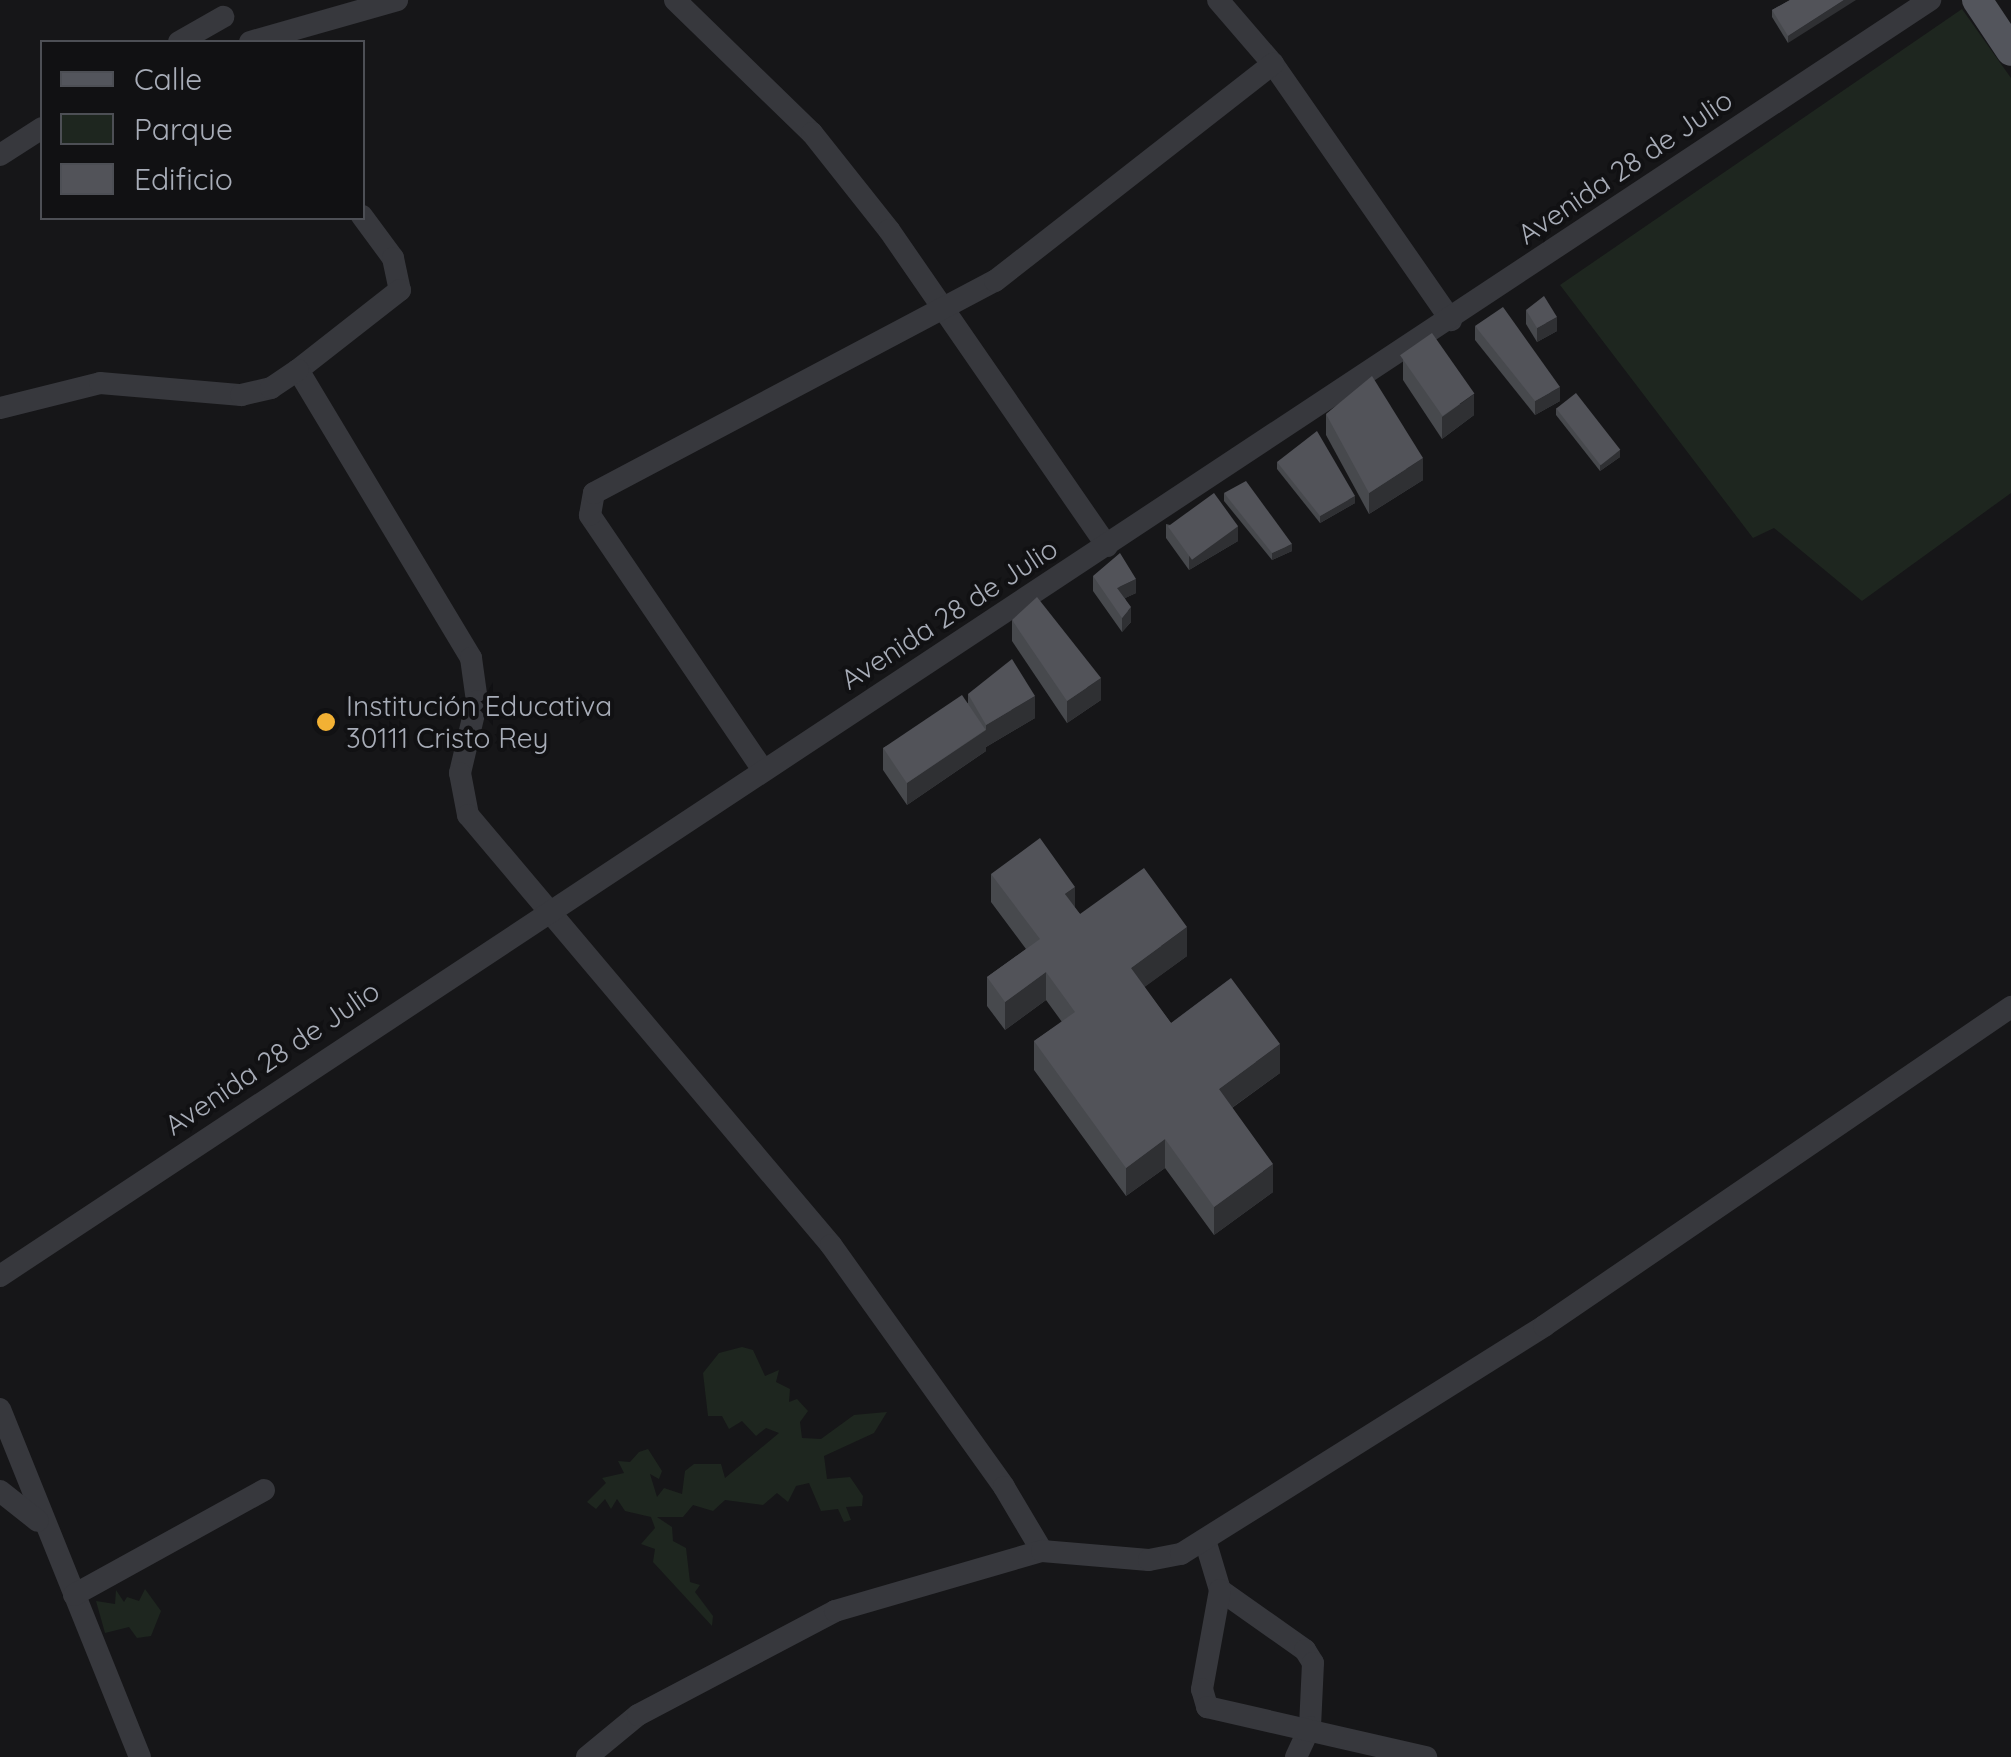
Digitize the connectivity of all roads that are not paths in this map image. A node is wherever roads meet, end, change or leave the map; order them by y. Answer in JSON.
{"nodes":[{"id":1,"x":397,"y":0,"type":"edge"},
{"id":2,"x":675,"y":0,"type":"edge"},
{"id":3,"x":1218,"y":0,"type":"edge"},
{"id":4,"x":1930,"y":0,"type":"edge"},
{"id":5,"x":1977,"y":0,"type":"edge"},
{"id":6,"x":217,"y":8,"type":"edge"},
{"id":7,"x":181,"y":40,"type":"edge"},
{"id":8,"x":239,"y":40,"type":"edge"},
{"id":9,"x":257,"y":40,"type":"edge"},
{"id":10,"x":2011,"y":51,"type":"edge"},
{"id":11,"x":1273,"y":64,"type":"junction"},
{"id":12,"x":40,"y":129,"type":"edge"},
{"id":13,"x":0,"y":155,"type":"edge"},
{"id":14,"x":365,"y":220,"type":"edge"},
{"id":15,"x":946,"y":306,"type":"junction"},
{"id":16,"x":1451,"y":320,"type":"junction"},
{"id":17,"x":298,"y":370,"type":"junction"},
{"id":18,"x":0,"y":408,"type":"edge"},
{"id":19,"x":1107,"y":546,"type":"junction"},
{"id":20,"x":763,"y":770,"type":"junction"},
{"id":21,"x":549,"y":908,"type":"junction"},
{"id":22,"x":2011,"y":1006,"type":"edge"},
{"id":23,"x":0,"y":1276,"type":"edge"},
{"id":24,"x":0,"y":1409,"type":"edge"},
{"id":25,"x":264,"y":1490,"type":"dead end"},
{"id":26,"x":0,"y":1491,"type":"edge"},
{"id":27,"x":41,"y":1524,"type":"junction"},
{"id":28,"x":1205,"y":1540,"type":"junction"},
{"id":29,"x":1042,"y":1552,"type":"junction"},
{"id":30,"x":1220,"y":1590,"type":"junction"},
{"id":31,"x":74,"y":1595,"type":"junction"},
{"id":32,"x":1310,"y":1727,"type":"junction"},
{"id":33,"x":140,"y":1757,"type":"edge"},
{"id":34,"x":587,"y":1757,"type":"edge"},
{"id":35,"x":1296,"y":1757,"type":"edge"},
{"id":36,"x":1426,"y":1757,"type":"edge"}],
"edges":[{"from":1,"to":9,"type":"street"},
{"from":2,"to":15,"type":"street"},
{"from":3,"to":11,"type":"street"},
{"from":4,"to":16,"type":"street","name":"Avenida 28 de Julio"},
{"from":5,"to":10,"type":"main road"},
{"from":6,"to":7,"type":"street"},
{"from":6,"to":8,"type":"street"},
{"from":11,"to":15,"type":"street"},
{"from":11,"to":16,"type":"street"},
{"from":12,"to":13,"type":"street"},
{"from":14,"to":17,"type":"street"},
{"from":15,"to":19,"type":"street"},
{"from":15,"to":20,"type":"street"},
{"from":16,"to":19,"type":"street","name":"Avenida 28 de Julio"},
{"from":17,"to":18,"type":"street"},
{"from":17,"to":21,"type":"street"},
{"from":19,"to":20,"type":"street","name":"Avenida 28 de Julio"},
{"from":20,"to":21,"type":"street","name":"Avenida 28 de Julio"},
{"from":21,"to":23,"type":"street","name":"Avenida 28 de Julio"},
{"from":21,"to":29,"type":"street"},
{"from":22,"to":28,"type":"street"},
{"from":24,"to":27,"type":"street"},
{"from":25,"to":31,"type":"street"},
{"from":26,"to":27,"type":"street"},
{"from":27,"to":31,"type":"street"},
{"from":28,"to":29,"type":"street"},
{"from":28,"to":30,"type":"street"},
{"from":29,"to":34,"type":"street"},
{"from":30,"to":32,"type":"street"},
{"from":30,"to":32,"type":"street"},
{"from":31,"to":33,"type":"street"},
{"from":32,"to":35,"type":"street"},
{"from":32,"to":36,"type":"street"}]}
